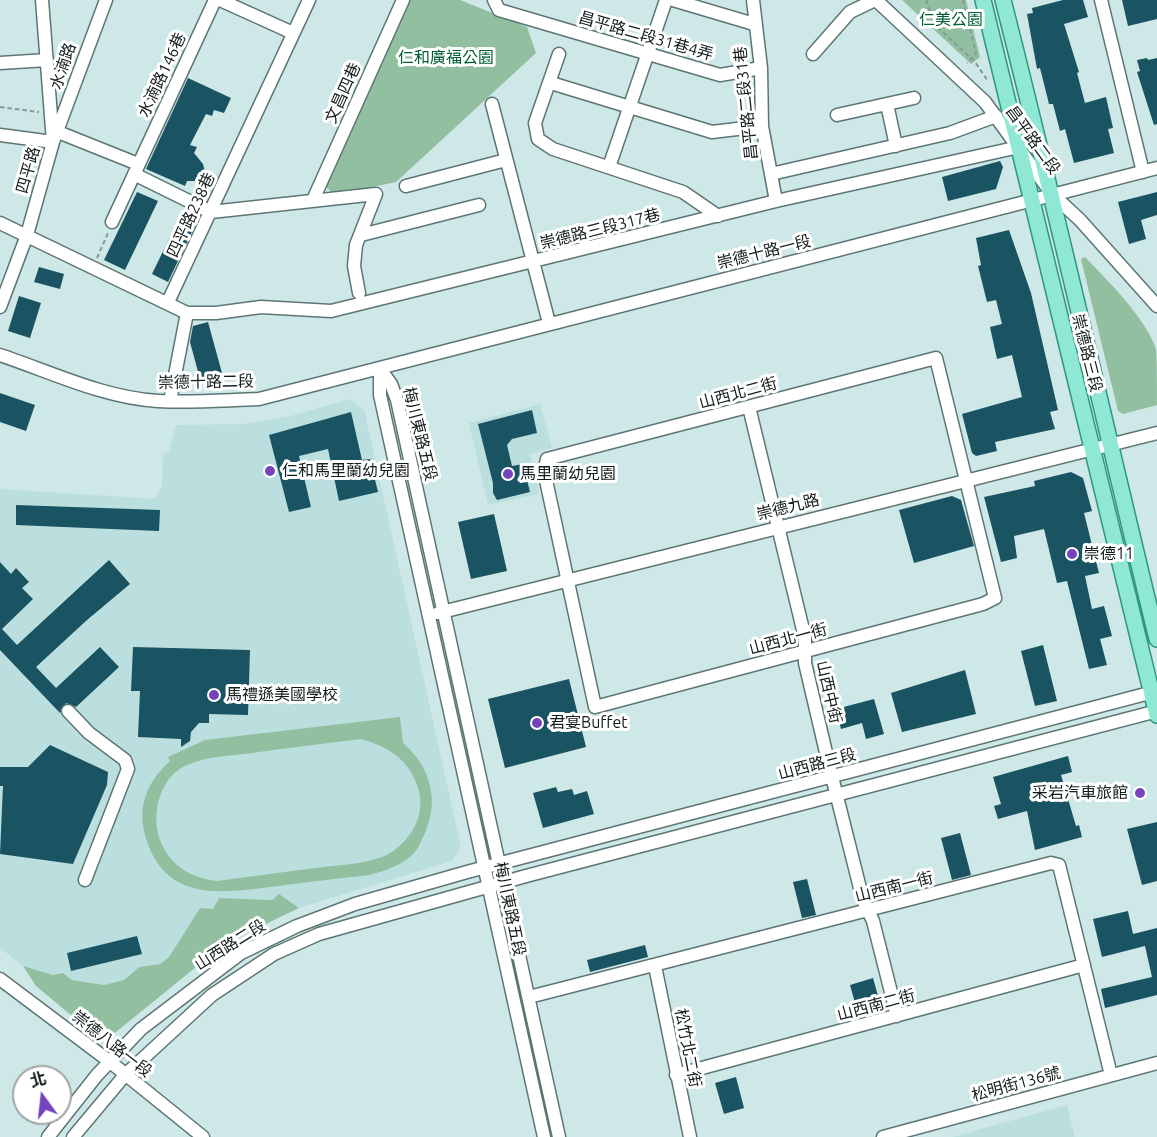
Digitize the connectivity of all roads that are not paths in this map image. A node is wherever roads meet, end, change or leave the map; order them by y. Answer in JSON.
{"nodes":[{"id":1,"x":42,"y":0,"type":"edge"},
{"id":2,"x":106,"y":0,"type":"edge"},
{"id":3,"x":215,"y":0,"type":"edge"},
{"id":4,"x":220,"y":0,"type":"edge"},
{"id":5,"x":309,"y":0,"type":"edge"},
{"id":6,"x":403,"y":0,"type":"edge"},
{"id":7,"x":494,"y":0,"type":"edge"},
{"id":8,"x":666,"y":0,"type":"edge"},
{"id":9,"x":673,"y":0,"type":"edge"},
{"id":10,"x":753,"y":0,"type":"edge"},
{"id":11,"x":875,"y":0,"type":"edge"},
{"id":12,"x":983,"y":0,"type":"edge"},
{"id":13,"x":1003,"y":0,"type":"edge"},
{"id":14,"x":1101,"y":0,"type":"edge"},
{"id":15,"x":754,"y":24,"type":"junction"},
{"id":16,"x":293,"y":33,"type":"junction"},
{"id":17,"x":648,"y":53,"type":"junction"},
{"id":18,"x":560,"y":54,"type":"dead end"},
{"id":19,"x":813,"y":54,"type":"dead end"},
{"id":20,"x":47,"y":60,"type":"junction"},
{"id":21,"x":0,"y":63,"type":"edge"},
{"id":22,"x":761,"y":68,"type":"junction"},
{"id":23,"x":551,"y":83,"type":"junction"},
{"id":24,"x":914,"y":98,"type":"dead end"},
{"id":25,"x":492,"y":104,"type":"dead end"},
{"id":26,"x":887,"y":104,"type":"junction"},
{"id":27,"x":630,"y":107,"type":"junction"},
{"id":28,"x":837,"y":115,"type":"dead end"},
{"id":29,"x":996,"y":116,"type":"junction"},
{"id":30,"x":762,"y":126,"type":"junction"},
{"id":31,"x":0,"y":135,"type":"edge"},
{"id":32,"x":55,"y":137,"type":"junction"},
{"id":33,"x":896,"y":146,"type":"junction"},
{"id":34,"x":1019,"y":147,"type":"junction"},
{"id":35,"x":506,"y":160,"type":"junction"},
{"id":36,"x":609,"y":167,"type":"junction"},
{"id":37,"x":1157,"y":168,"type":"edge"},
{"id":38,"x":136,"y":169,"type":"junction"},
{"id":39,"x":1143,"y":172,"type":"junction"},
{"id":40,"x":771,"y":174,"type":"junction"},
{"id":41,"x":406,"y":186,"type":"dead end"},
{"id":42,"x":1052,"y":194,"type":"junction"},
{"id":43,"x":313,"y":200,"type":"junction"},
{"id":44,"x":1032,"y":200,"type":"junction"},
{"id":45,"x":776,"y":201,"type":"junction"},
{"id":46,"x":479,"y":206,"type":"dead end"},
{"id":47,"x":211,"y":212,"type":"junction"},
{"id":48,"x":718,"y":216,"type":"junction"},
{"id":49,"x":112,"y":222,"type":"road end"},
{"id":50,"x":0,"y":223,"type":"edge"},
{"id":51,"x":27,"y":235,"type":"junction"},
{"id":52,"x":361,"y":235,"type":"junction"},
{"id":53,"x":533,"y":262,"type":"junction"},
{"id":54,"x":359,"y":293,"type":"dead end"},
{"id":55,"x":168,"y":302,"type":"junction"},
{"id":56,"x":1157,"y":306,"type":"edge"},
{"id":57,"x":0,"y":308,"type":"edge"},
{"id":58,"x":187,"y":313,"type":"junction"},
{"id":59,"x":549,"y":323,"type":"junction"},
{"id":60,"x":0,"y":355,"type":"edge"},
{"id":61,"x":380,"y":369,"type":"junction"},
{"id":62,"x":170,"y":401,"type":"junction"},
{"id":63,"x":749,"y":407,"type":"junction"},
{"id":64,"x":1157,"y":432,"type":"edge"},
{"id":65,"x":1109,"y":445,"type":"junction"},
{"id":66,"x":1092,"y":449,"type":"junction"},
{"id":67,"x":965,"y":479,"type":"junction"},
{"id":68,"x":779,"y":527,"type":"junction"},
{"id":69,"x":567,"y":580,"type":"junction"},
{"id":70,"x":443,"y":611,"type":"junction"},
{"id":71,"x":428,"y":615,"type":"junction"},
{"id":72,"x":1157,"y":639,"type":"edge"},
{"id":73,"x":804,"y":651,"type":"junction"},
{"id":74,"x":1154,"y":692,"type":"edge"},
{"id":75,"x":68,"y":711,"type":"dead end"},
{"id":76,"x":1157,"y":712,"type":"edge"},
{"id":77,"x":833,"y":777,"type":"junction"},
{"id":78,"x":837,"y":795,"type":"junction"},
{"id":79,"x":500,"y":864,"type":"junction"},
{"id":80,"x":484,"y":868,"type":"junction"},
{"id":81,"x":85,"y":880,"type":"dead end"},
{"id":82,"x":503,"y":883,"type":"junction"},
{"id":83,"x":488,"y":886,"type":"junction"},
{"id":84,"x":868,"y":911,"type":"junction"},
{"id":85,"x":1084,"y":965,"type":"junction"},
{"id":86,"x":655,"y":966,"type":"junction"},
{"id":87,"x":0,"y":980,"type":"edge"},
{"id":88,"x":528,"y":997,"type":"junction"},
{"id":89,"x":897,"y":1016,"type":"junction"},
{"id":90,"x":109,"y":1061,"type":"junction"},
{"id":91,"x":1157,"y":1063,"type":"edge"},
{"id":92,"x":125,"y":1075,"type":"junction"},
{"id":93,"x":676,"y":1075,"type":"junction"},
{"id":94,"x":1112,"y":1075,"type":"junction"},
{"id":95,"x":48,"y":1137,"type":"edge"},
{"id":96,"x":74,"y":1137,"type":"edge"},
{"id":97,"x":203,"y":1137,"type":"edge"},
{"id":98,"x":544,"y":1137,"type":"edge"},
{"id":99,"x":559,"y":1137,"type":"edge"},
{"id":100,"x":690,"y":1137,"type":"edge"},
{"id":101,"x":883,"y":1137,"type":"edge"}],
"edges":[{"from":1,"to":20,"type":"street","name":"四平路"},
{"from":2,"to":32,"type":"street","name":"水湳路"},
{"from":3,"to":38,"type":"street","name":"水湳路146巷"},
{"from":4,"to":16,"type":"street"},
{"from":5,"to":16,"type":"street","name":"四平路238巷"},
{"from":6,"to":43,"type":"street","name":"文昌四巷"},
{"from":7,"to":17,"type":"street","name":"昌平路二段31巷4弄"},
{"from":8,"to":17,"type":"street"},
{"from":9,"to":15,"type":"street"},
{"from":10,"to":15,"type":"street","name":"昌平路二段31巷"},
{"from":11,"to":19,"type":"street","name":"昌平路二段"},
{"from":11,"to":29,"type":"street","name":"昌平路二段"},
{"from":12,"to":34,"type":"main road","name":"崇德路三段"},
{"from":13,"to":42,"type":"main road","name":"崇德路三段"},
{"from":14,"to":39,"type":"street"},
{"from":15,"to":22,"type":"street","name":"昌平路二段31巷"},
{"from":16,"to":47,"type":"street","name":"四平路238巷"},
{"from":17,"to":22,"type":"street","name":"昌平路二段31巷4弄"},
{"from":17,"to":27,"type":"street"},
{"from":18,"to":23,"type":"street"},
{"from":20,"to":21,"type":"street"},
{"from":20,"to":32,"type":"street","name":"四平路"},
{"from":22,"to":30,"type":"street","name":"昌平路二段31巷"},
{"from":23,"to":27,"type":"street"},
{"from":23,"to":36,"type":"street"},
{"from":24,"to":26,"type":"street"},
{"from":25,"to":35,"type":"street"},
{"from":26,"to":28,"type":"street"},
{"from":26,"to":33,"type":"street"},
{"from":27,"to":30,"type":"street"},
{"from":27,"to":36,"type":"street"},
{"from":29,"to":33,"type":"street"},
{"from":29,"to":34,"type":"street","name":"昌平路二段"},
{"from":30,"to":40,"type":"street","name":"昌平路二段31巷"},
{"from":31,"to":32,"type":"street"},
{"from":32,"to":38,"type":"street"},
{"from":32,"to":51,"type":"street","name":"四平路"},
{"from":33,"to":40,"type":"street"},
{"from":34,"to":42,"type":"street","name":"昌平路二段"},
{"from":34,"to":44,"type":"main road","name":"崇德路三段"},
{"from":34,"to":45,"type":"street","name":"崇德路三段317巷"},
{"from":35,"to":41,"type":"street"},
{"from":35,"to":53,"type":"street"},
{"from":36,"to":48,"type":"street"},
{"from":37,"to":39,"type":"street","name":"崇德十路一段"},
{"from":38,"to":47,"type":"street"},
{"from":38,"to":49,"type":"street","name":"水湳路146巷"},
{"from":39,"to":42,"type":"street","name":"崇德十路一段"},
{"from":40,"to":45,"type":"street","name":"昌平路二段31巷"},
{"from":42,"to":44,"type":"street","name":"崇德十路一段"},
{"from":42,"to":56,"type":"street","name":"昌平路二段"},
{"from":42,"to":65,"type":"main road","name":"崇德路三段"},
{"from":43,"to":47,"type":"street"},
{"from":43,"to":52,"type":"street"},
{"from":44,"to":59,"type":"street","name":"崇德十路一段"},
{"from":44,"to":66,"type":"main road","name":"崇德路三段"},
{"from":45,"to":48,"type":"street","name":"崇德路三段317巷"},
{"from":46,"to":52,"type":"street"},
{"from":47,"to":55,"type":"street","name":"四平路238巷"},
{"from":48,"to":53,"type":"street","name":"崇德路三段317巷"},
{"from":50,"to":51,"type":"street"},
{"from":51,"to":55,"type":"street"},
{"from":51,"to":57,"type":"street","name":"四平路"},
{"from":52,"to":54,"type":"street"},
{"from":53,"to":58,"type":"street","name":"崇德路三段317巷"},
{"from":53,"to":59,"type":"street"},
{"from":55,"to":58,"type":"street"},
{"from":58,"to":62,"type":"street"},
{"from":59,"to":61,"type":"street","name":"崇德十路一段"},
{"from":60,"to":62,"type":"street","name":"崇德十路二段"},
{"from":61,"to":62,"type":"street","name":"崇德十路二段"},
{"from":61,"to":70,"type":"street","name":"梅川東路五段"},
{"from":61,"to":71,"type":"street","name":"梅川東路五段"},
{"from":63,"to":67,"type":"street","name":"山西北二街"},
{"from":63,"to":68,"type":"street","name":"山西中街"},
{"from":63,"to":69,"type":"street","name":"山西北二街"},
{"from":64,"to":65,"type":"street","name":"崇德九路"},
{"from":65,"to":66,"type":"street","name":"崇德九路"},
{"from":65,"to":72,"type":"main road","name":"崇德路三段"},
{"from":66,"to":67,"type":"street","name":"崇德九路"},
{"from":66,"to":74,"type":"main road","name":"崇德路三段"},
{"from":67,"to":68,"type":"street","name":"崇德九路"},
{"from":67,"to":73,"type":"street","name":"山西北一街"},
{"from":68,"to":69,"type":"street","name":"崇德九路"},
{"from":68,"to":73,"type":"street","name":"山西中街"},
{"from":69,"to":70,"type":"street","name":"崇德九路"},
{"from":69,"to":73,"type":"street","name":"山西北一街"},
{"from":70,"to":71,"type":"street","name":"崇德九路"},
{"from":70,"to":79,"type":"street","name":"梅川東路五段"},
{"from":71,"to":80,"type":"street","name":"梅川東路五段"},
{"from":73,"to":77,"type":"street","name":"山西中街"},
{"from":74,"to":76,"type":"main road","name":"崇德路三段"},
{"from":74,"to":77,"type":"street","name":"山西路三段"},
{"from":75,"to":81,"type":"street"},
{"from":76,"to":78,"type":"street","name":"山西路三段"},
{"from":77,"to":78,"type":"street","name":"山西中街"},
{"from":77,"to":79,"type":"street","name":"山西路三段"},
{"from":78,"to":82,"type":"street","name":"山西路三段"},
{"from":78,"to":84,"type":"street","name":"山西中街"},
{"from":79,"to":80,"type":"street","name":"山西路三段"},
{"from":79,"to":82,"type":"street","name":"梅川東路五段"},
{"from":80,"to":83,"type":"street","name":"梅川東路五段"},
{"from":80,"to":90,"type":"street","name":"山西路二段"},
{"from":82,"to":83,"type":"street","name":"山西路三段"},
{"from":82,"to":88,"type":"street","name":"梅川東路五段"},
{"from":83,"to":92,"type":"street","name":"山西路二段"},
{"from":83,"to":98,"type":"street","name":"梅川東路五段"},
{"from":84,"to":85,"type":"street","name":"山西南一街"},
{"from":84,"to":86,"type":"street","name":"山西南一街"},
{"from":84,"to":89,"type":"street","name":"山西中街"},
{"from":85,"to":89,"type":"street","name":"山西南二街"},
{"from":85,"to":94,"type":"street","name":"山西南一街"},
{"from":86,"to":88,"type":"street","name":"山西南一街"},
{"from":86,"to":93,"type":"street","name":"松竹北二街"},
{"from":87,"to":90,"type":"street","name":"崇德八路一段"},
{"from":88,"to":99,"type":"street","name":"梅川東路五段"},
{"from":89,"to":93,"type":"street","name":"山西南二街"},
{"from":90,"to":92,"type":"street","name":"崇德八路一段"},
{"from":90,"to":95,"type":"street","name":"山西路二段"},
{"from":91,"to":94,"type":"street","name":"松明街136號"},
{"from":92,"to":96,"type":"street","name":"山西路二段"},
{"from":92,"to":97,"type":"street","name":"崇德八路一段"},
{"from":93,"to":100,"type":"street","name":"松竹北二街"},
{"from":94,"to":101,"type":"street","name":"松明街136號"}]}
